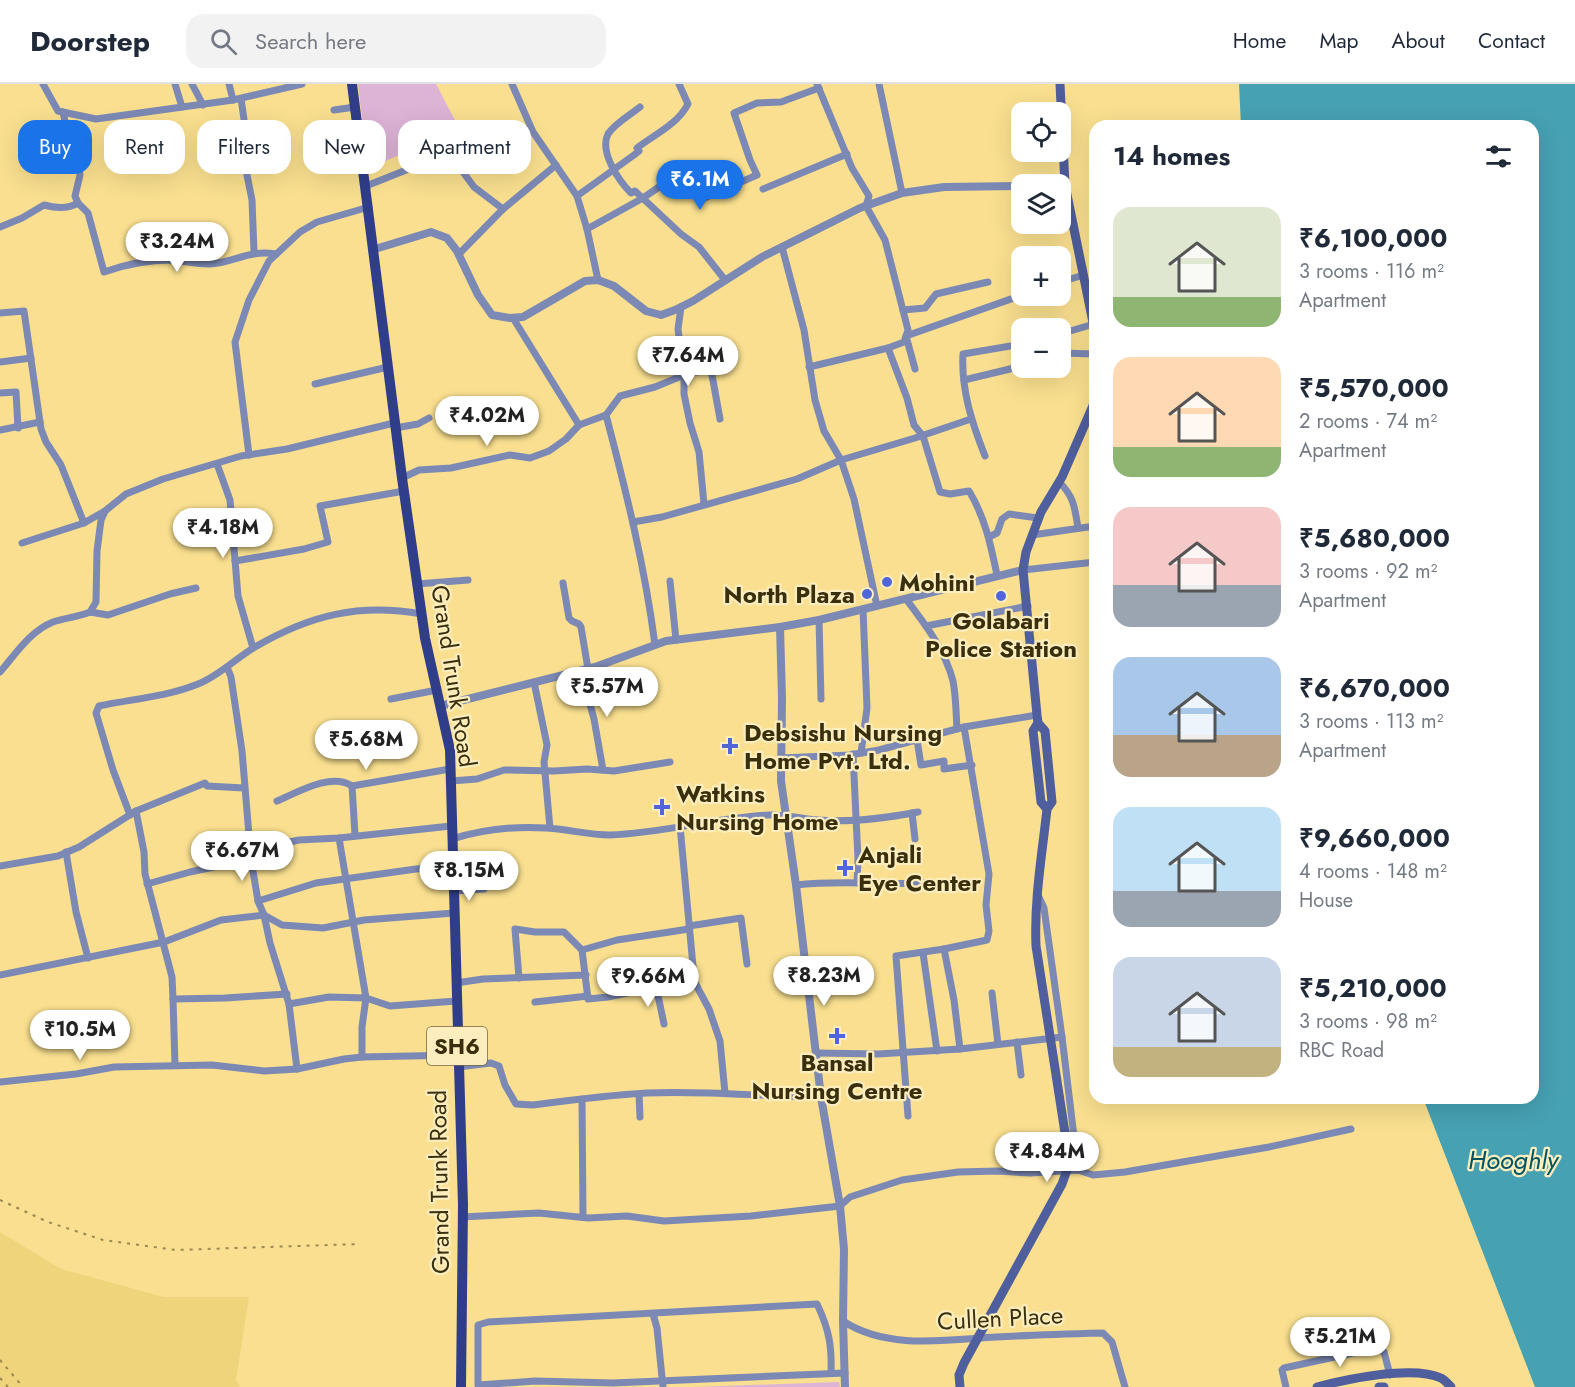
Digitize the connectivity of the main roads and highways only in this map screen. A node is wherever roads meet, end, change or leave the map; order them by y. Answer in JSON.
{"nodes":[{"id":1,"x":352,"y":84,"type":"edge"},
{"id":2,"x":1060,"y":84,"type":"edge"},
{"id":3,"x":1063,"y":174,"type":"edge"},
{"id":4,"x":1071,"y":219,"type":"edge"},
{"id":5,"x":1089,"y":301,"type":"edge"},
{"id":6,"x":1089,"y":414,"type":"edge"},
{"id":7,"x":461,"y":1387,"type":"edge"},
{"id":8,"x":960,"y":1387,"type":"edge"},
{"id":9,"x":1317,"y":1387,"type":"edge"},
{"id":10,"x":1379,"y":1387,"type":"edge"},
{"id":11,"x":1384,"y":1387,"type":"edge"},
{"id":12,"x":1451,"y":1387,"type":"edge"}],
"edges":[{"from":1,"to":7,"type":"main road","name":"Grand Trunk Road","number":"SH6"},
{"from":2,"to":3,"type":"main road"},
{"from":4,"to":5,"type":"main road"},
{"from":6,"to":8,"type":"main road"},
{"from":9,"to":12,"type":"main road"},
{"from":10,"to":11,"type":"main road"}]}
